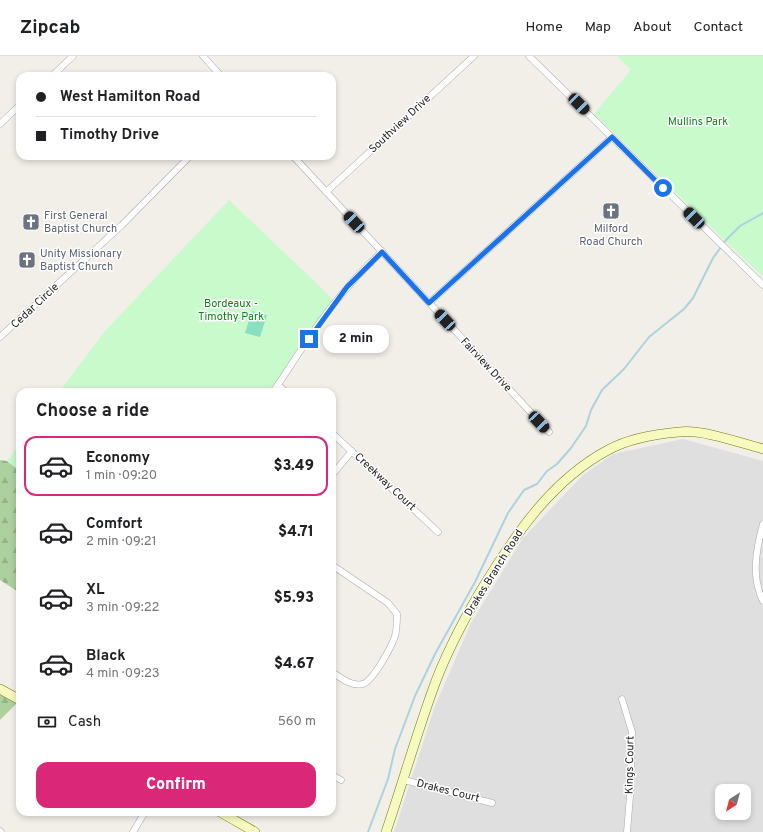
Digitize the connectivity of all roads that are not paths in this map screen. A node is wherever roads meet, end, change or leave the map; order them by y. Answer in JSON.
{"nodes":[{"id":1,"x":73,"y":56,"type":"edge"},
{"id":2,"x":203,"y":56,"type":"edge"},
{"id":3,"x":474,"y":56,"type":"edge"},
{"id":4,"x":529,"y":56,"type":"edge"},
{"id":5,"x":56,"y":72,"type":"edge"},
{"id":6,"x":217,"y":72,"type":"edge"},
{"id":7,"x":16,"y":109,"type":"edge"},
{"id":8,"x":0,"y":124,"type":"edge"},
{"id":9,"x":612,"y":137,"type":"junction"},
{"id":10,"x":186,"y":160,"type":"edge"},
{"id":11,"x":298,"y":160,"type":"edge"},
{"id":12,"x":326,"y":192,"type":"junction"},
{"id":13,"x":382,"y":252,"type":"junction"},
{"id":14,"x":763,"y":285,"type":"edge"},
{"id":15,"x":429,"y":303,"type":"junction"},
{"id":16,"x":0,"y":337,"type":"edge"},
{"id":17,"x":278,"y":385,"type":"junction"},
{"id":18,"x":276,"y":388,"type":"edge"},
{"id":19,"x":281,"y":388,"type":"edge"},
{"id":20,"x":548,"y":432,"type":"dead end"},
{"id":21,"x":336,"y":437,"type":"edge"},
{"id":22,"x":763,"y":449,"type":"edge"},
{"id":23,"x":352,"y":452,"type":"junction"},
{"id":24,"x":336,"y":471,"type":"edge"},
{"id":25,"x":763,"y":524,"type":"edge"},
{"id":26,"x":438,"y":532,"type":"dead end"},
{"id":27,"x":336,"y":568,"type":"edge"},
{"id":28,"x":763,"y":601,"type":"edge"},
{"id":29,"x":336,"y":675,"type":"edge"},
{"id":30,"x":0,"y":689,"type":"edge"},
{"id":31,"x":16,"y":698,"type":"edge"},
{"id":32,"x":622,"y":699,"type":"dead end"},
{"id":33,"x":336,"y":777,"type":"edge"},
{"id":34,"x":341,"y":780,"type":"dead end"},
{"id":35,"x":404,"y":780,"type":"junction"},
{"id":36,"x":492,"y":802,"type":"dead end"},
{"id":37,"x":142,"y":816,"type":"edge"},
{"id":38,"x":227,"y":816,"type":"edge"},
{"id":39,"x":133,"y":832,"type":"edge"},
{"id":40,"x":255,"y":832,"type":"edge"},
{"id":41,"x":386,"y":832,"type":"edge"},
{"id":42,"x":627,"y":832,"type":"edge"}],
"edges":[{"from":1,"to":5,"type":"street"},
{"from":2,"to":6,"type":"street"},
{"from":3,"to":12,"type":"street","name":"Southview Drive"},
{"from":4,"to":9,"type":"street"},
{"from":7,"to":8,"type":"street"},
{"from":9,"to":14,"type":"street"},
{"from":9,"to":15,"type":"street"},
{"from":10,"to":16,"type":"street","name":"Cedar Circle"},
{"from":11,"to":12,"type":"street","name":"Fairview Drive"},
{"from":12,"to":13,"type":"street","name":"Fairview Drive"},
{"from":13,"to":15,"type":"street","name":"Fairview Drive"},
{"from":13,"to":17,"type":"street"},
{"from":15,"to":20,"type":"street","name":"Fairview Drive"},
{"from":17,"to":18,"type":"street"},
{"from":17,"to":19,"type":"street"},
{"from":21,"to":23,"type":"street","name":"Creekway Court"},
{"from":22,"to":35,"type":"street","name":"Drakes Branch Road"},
{"from":23,"to":24,"type":"street"},
{"from":23,"to":26,"type":"street","name":"Creekway Court"},
{"from":25,"to":28,"type":"street"},
{"from":27,"to":29,"type":"street"},
{"from":30,"to":31,"type":"street"},
{"from":32,"to":42,"type":"street","name":"Kings Court"},
{"from":33,"to":34,"type":"street"},
{"from":35,"to":36,"type":"street","name":"Drakes Court"},
{"from":35,"to":41,"type":"street","name":"Drakes Branch Road"},
{"from":37,"to":39,"type":"street"},
{"from":38,"to":40,"type":"street"}]}
